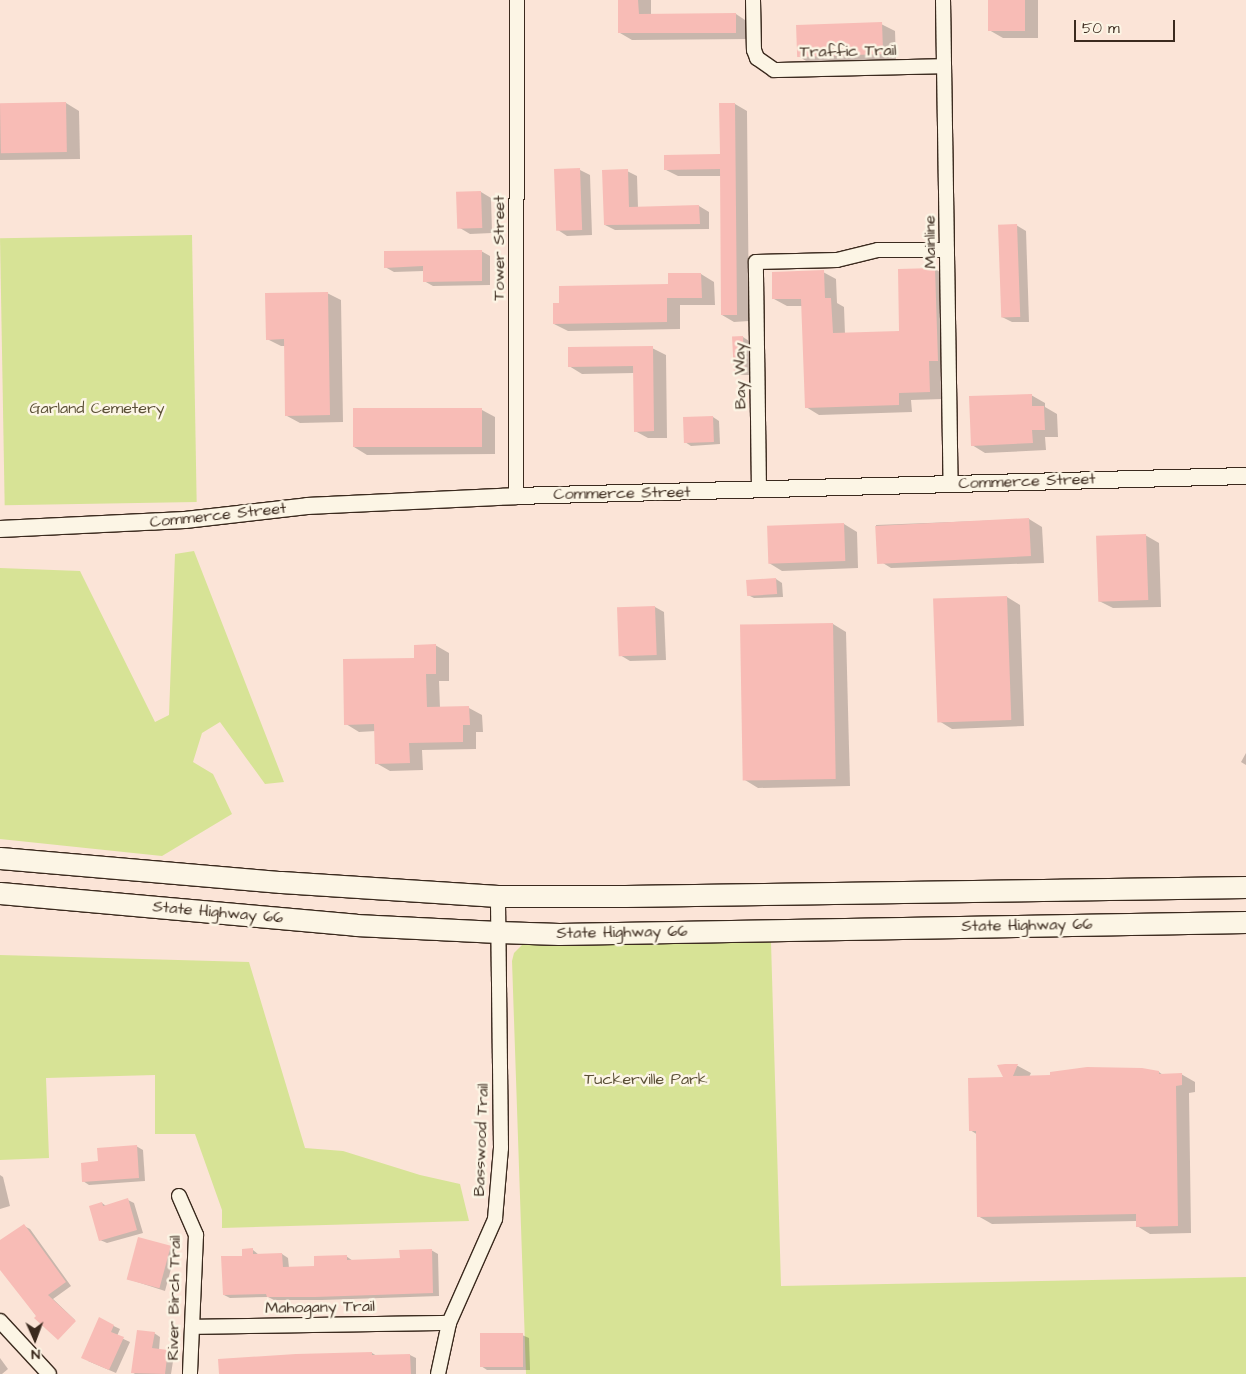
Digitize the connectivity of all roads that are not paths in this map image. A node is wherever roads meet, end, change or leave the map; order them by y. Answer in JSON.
{"nodes":[{"id":1,"x":517,"y":0,"type":"edge"},
{"id":2,"x":753,"y":0,"type":"edge"},
{"id":3,"x":943,"y":0,"type":"edge"},
{"id":4,"x":944,"y":66,"type":"junction"},
{"id":5,"x":947,"y":250,"type":"junction"},
{"id":6,"x":1246,"y":476,"type":"edge"},
{"id":7,"x":951,"y":484,"type":"junction"},
{"id":8,"x":759,"y":490,"type":"junction"},
{"id":9,"x":516,"y":496,"type":"junction"},
{"id":10,"x":0,"y":529,"type":"edge"},
{"id":11,"x":0,"y":858,"type":"edge"},
{"id":12,"x":1246,"y":887,"type":"edge"},
{"id":13,"x":0,"y":893,"type":"edge"},
{"id":14,"x":868,"y":893,"type":"junction"},
{"id":15,"x":498,"y":896,"type":"junction"},
{"id":16,"x":1246,"y":922,"type":"edge"},
{"id":17,"x":872,"y":927,"type":"junction"},
{"id":18,"x":498,"y":932,"type":"junction"},
{"id":19,"x":179,"y":1196,"type":"dead end"},
{"id":20,"x":0,"y":1321,"type":"edge"},
{"id":21,"x":449,"y":1322,"type":"junction"},
{"id":22,"x":192,"y":1327,"type":"junction"},
{"id":23,"x":49,"y":1374,"type":"edge"},
{"id":24,"x":190,"y":1374,"type":"edge"},
{"id":25,"x":438,"y":1374,"type":"edge"}],
"edges":[{"from":1,"to":9,"type":"street","name":"Tower Street"},
{"from":2,"to":4,"type":"street","name":"Traffic Trail"},
{"from":3,"to":4,"type":"street","name":"Mainline"},
{"from":4,"to":5,"type":"street","name":"Mainline"},
{"from":5,"to":7,"type":"street","name":"Mainline"},
{"from":5,"to":8,"type":"street","name":"Bay Way"},
{"from":6,"to":7,"type":"street","name":"Commerce Street"},
{"from":7,"to":8,"type":"street","name":"Commerce Street"},
{"from":8,"to":9,"type":"street","name":"Commerce Street"},
{"from":9,"to":10,"type":"street","name":"Commerce Street"},
{"from":11,"to":15,"type":"main road"},
{"from":12,"to":14,"type":"main road"},
{"from":13,"to":18,"type":"main road","name":"State Highway 66"},
{"from":14,"to":15,"type":"main road"},
{"from":14,"to":17,"type":"main road"},
{"from":15,"to":18,"type":"street","name":"Basswood Trail"},
{"from":16,"to":17,"type":"main road","name":"State Highway 66"},
{"from":17,"to":18,"type":"main road","name":"State Highway 66"},
{"from":18,"to":21,"type":"street","name":"Basswood Trail"},
{"from":19,"to":22,"type":"street","name":"River Birch Trail"},
{"from":20,"to":23,"type":"street"},
{"from":21,"to":22,"type":"street","name":"Mahogany Trail"},
{"from":21,"to":25,"type":"street","name":"Basswood Trail"},
{"from":22,"to":24,"type":"street","name":"River Birch Trail"}]}
